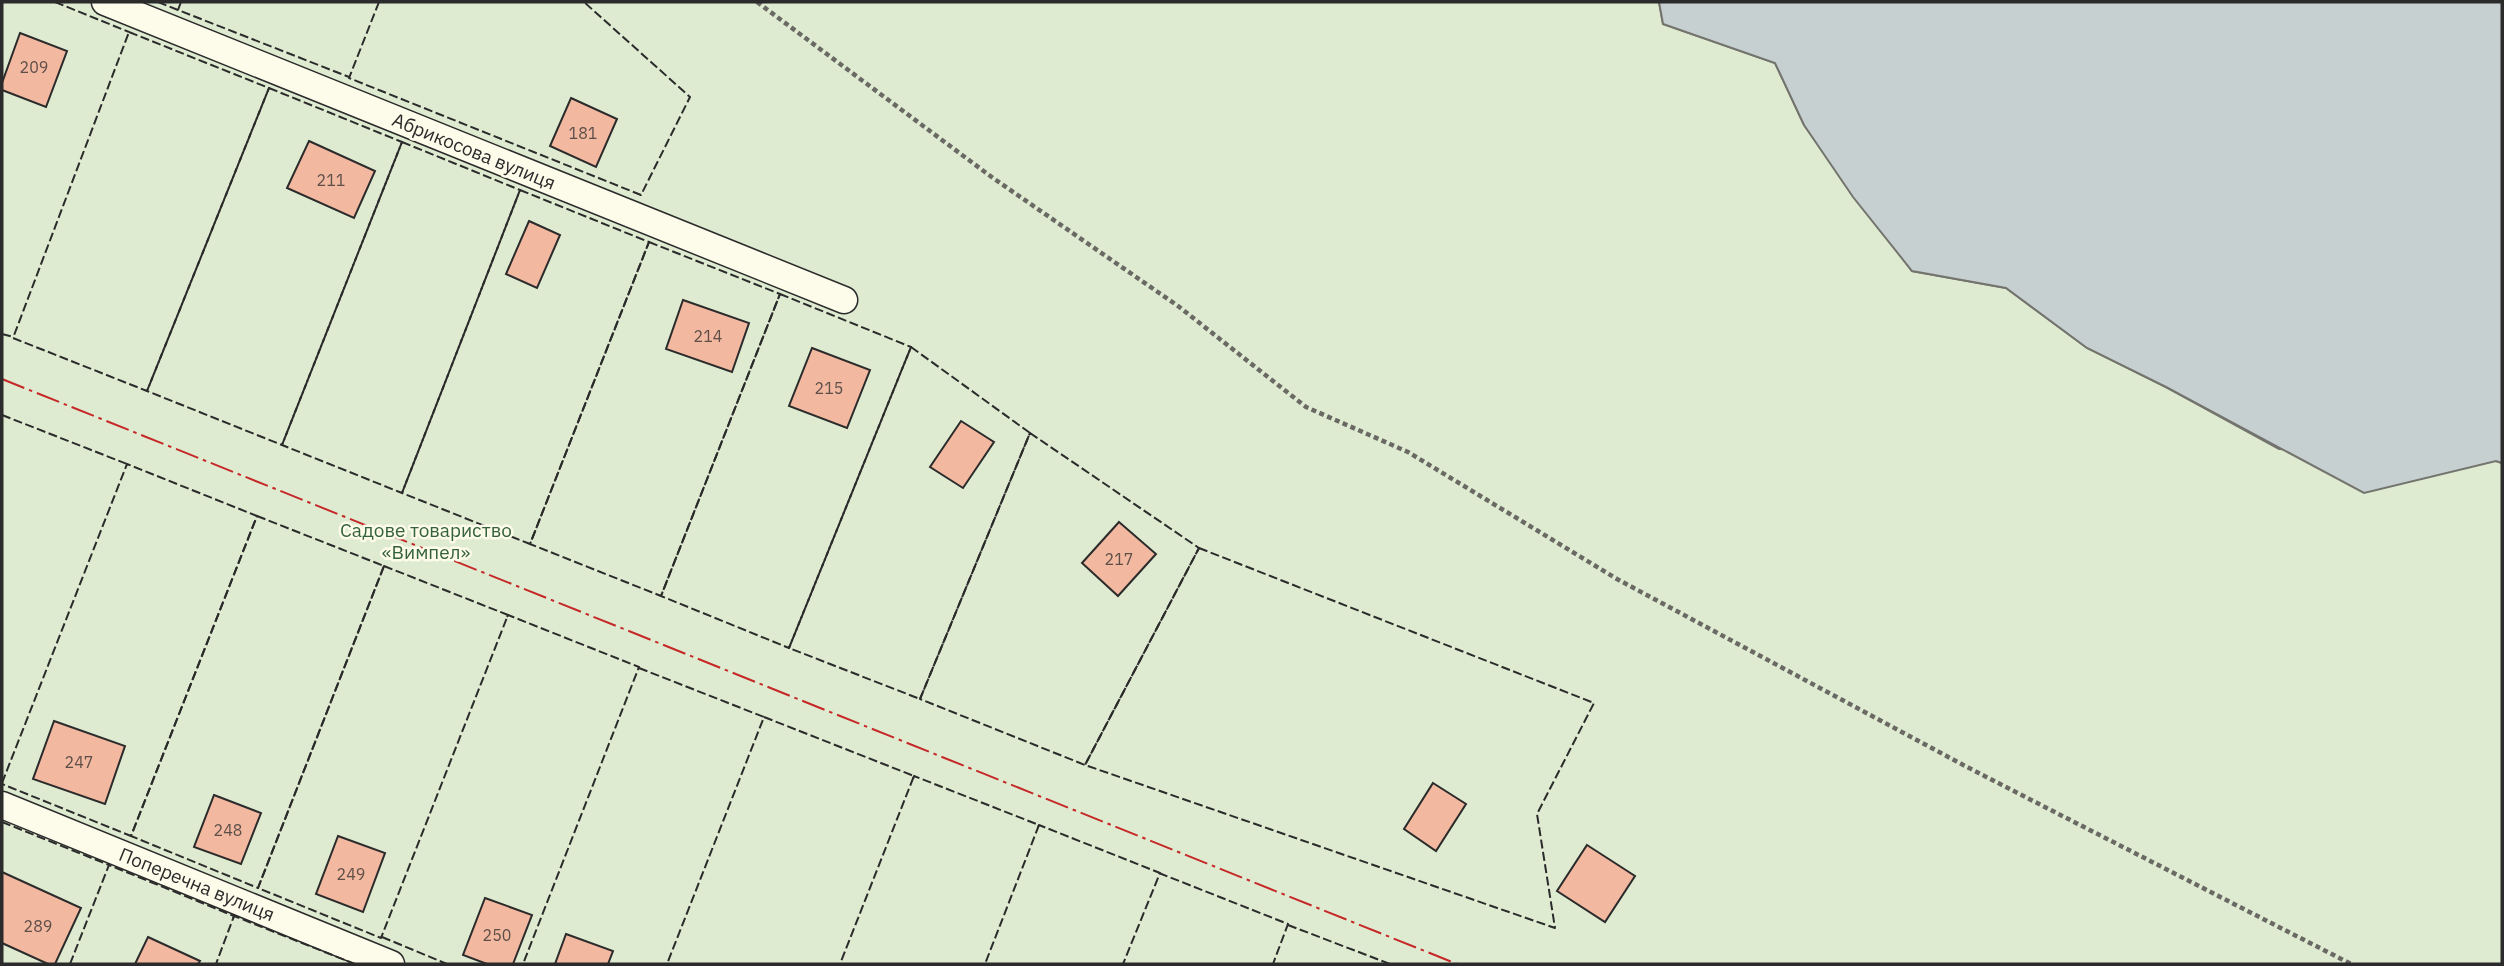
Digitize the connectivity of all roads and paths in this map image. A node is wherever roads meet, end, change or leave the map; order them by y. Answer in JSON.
{"nodes":[{"id":1,"x":105,"y":2,"type":"edge"},
{"id":2,"x":757,"y":2,"type":"edge"},
{"id":3,"x":844,"y":300,"type":"dead end"},
{"id":4,"x":2,"y":805,"type":"edge"},
{"id":5,"x":391,"y":964,"type":"edge"},
{"id":6,"x":2351,"y":964,"type":"edge"}],
"edges":[{"from":1,"to":3,"type":"lane","name":"Абрикосова вулиця"},
{"from":2,"to":6,"type":"path"},
{"from":4,"to":5,"type":"lane","name":"Поперечна вулиця"}]}
